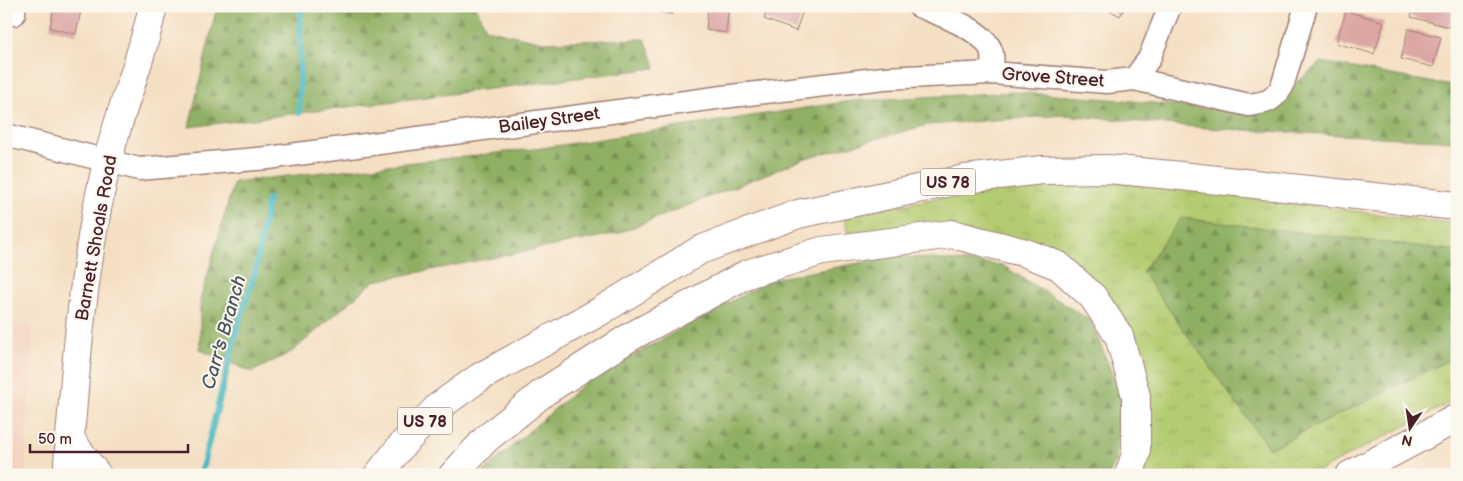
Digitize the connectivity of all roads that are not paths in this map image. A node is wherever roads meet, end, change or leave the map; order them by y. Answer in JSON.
{"nodes":[{"id":1,"x":152,"y":6,"type":"edge"},
{"id":2,"x":918,"y":6,"type":"edge"},
{"id":3,"x":1170,"y":6,"type":"edge"},
{"id":4,"x":1306,"y":6,"type":"edge"},
{"id":5,"x":992,"y":73,"type":"junction"},
{"id":6,"x":1134,"y":79,"type":"junction"},
{"id":7,"x":6,"y":135,"type":"edge"},
{"id":8,"x":108,"y":162,"type":"junction"},
{"id":9,"x":1457,"y":206,"type":"edge"},
{"id":10,"x":1457,"y":418,"type":"edge"},
{"id":11,"x":70,"y":439,"type":"junction"},
{"id":12,"x":68,"y":474,"type":"edge"},
{"id":13,"x":97,"y":475,"type":"edge"},
{"id":14,"x":378,"y":475,"type":"edge"},
{"id":15,"x":454,"y":475,"type":"edge"},
{"id":16,"x":1129,"y":475,"type":"edge"},
{"id":17,"x":1350,"y":475,"type":"edge"}],
"edges":[{"from":1,"to":8,"type":"main road","name":"Barnett Shoals Road"},
{"from":2,"to":5,"type":"street","name":"Grove Street"},
{"from":3,"to":6,"type":"street"},
{"from":4,"to":6,"type":"street","name":"Grove Street"},
{"from":5,"to":6,"type":"street","name":"Grove Street"},
{"from":5,"to":8,"type":"street","name":"Bailey Street"},
{"from":7,"to":8,"type":"street","name":"Bailey Street"},
{"from":8,"to":11,"type":"main road","name":"Barnett Shoals Road"},
{"from":9,"to":14,"type":"main road","number":"US 78"},
{"from":10,"to":17,"type":"main road"},
{"from":11,"to":12,"type":"main road","name":"Barnett Shoals Road"},
{"from":11,"to":13,"type":"main road"},
{"from":15,"to":16,"type":"main road"}]}
